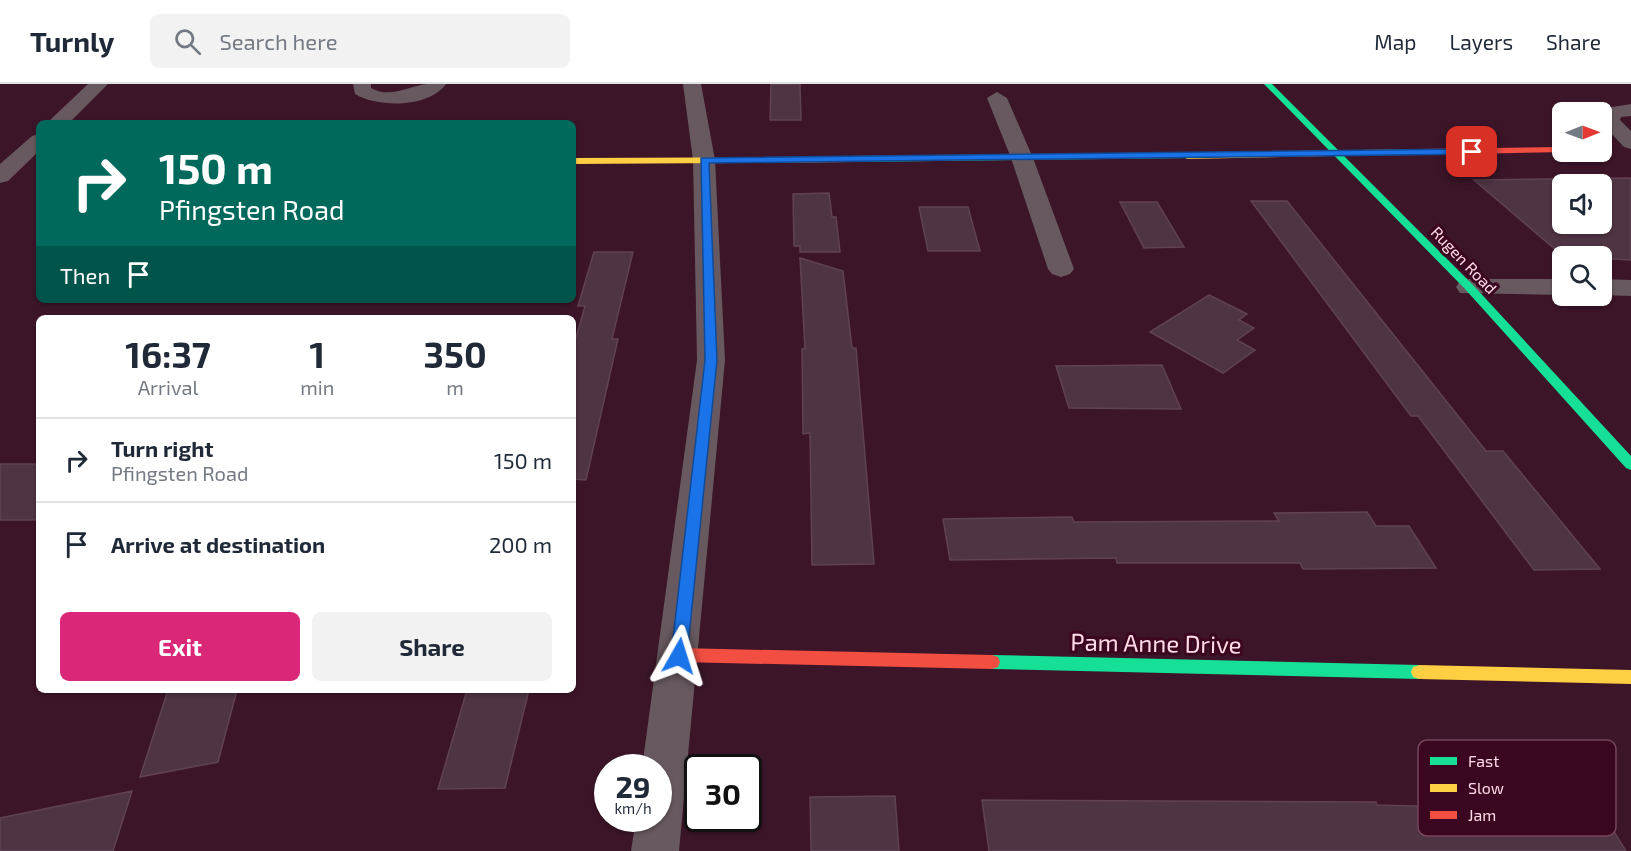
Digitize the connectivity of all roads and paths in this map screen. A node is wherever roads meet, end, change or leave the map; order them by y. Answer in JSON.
{"nodes":[{"id":1,"x":99,"y":84,"type":"edge"},
{"id":2,"x":362,"y":84,"type":"edge"},
{"id":3,"x":437,"y":84,"type":"edge"},
{"id":4,"x":692,"y":84,"type":"edge"},
{"id":5,"x":1268,"y":84,"type":"edge"},
{"id":6,"x":388,"y":98,"type":"junction"},
{"id":7,"x":997,"y":98,"type":"dead end"},
{"id":8,"x":1631,"y":110,"type":"edge"},
{"id":9,"x":374,"y":115,"type":"dead end"},
{"id":10,"x":60,"y":120,"type":"edge"},
{"id":11,"x":36,"y":142,"type":"edge"},
{"id":12,"x":1624,"y":147,"type":"edge"},
{"id":13,"x":1552,"y":150,"type":"edge"},
{"id":14,"x":1335,"y":154,"type":"junction"},
{"id":15,"x":1022,"y":158,"type":"junction"},
{"id":16,"x":576,"y":160,"type":"edge"},
{"id":17,"x":704,"y":160,"type":"junction"},
{"id":18,"x":36,"y":162,"type":"edge"},
{"id":19,"x":5,"y":167,"type":"edge"},
{"id":20,"x":1060,"y":269,"type":"dead end"},
{"id":21,"x":1469,"y":287,"type":"junction"},
{"id":22,"x":1552,"y":287,"type":"edge"},
{"id":23,"x":1612,"y":287,"type":"edge"},
{"id":24,"x":1631,"y":288,"type":"edge"},
{"id":25,"x":1631,"y":465,"type":"edge"},
{"id":26,"x":679,"y":656,"type":"junction"},
{"id":27,"x":1631,"y":677,"type":"edge"},
{"id":28,"x":656,"y":851,"type":"edge"}],
"edges":[{"from":1,"to":10,"type":"street"},
{"from":2,"to":6,"type":"street"},
{"from":3,"to":6,"type":"street"},
{"from":4,"to":17,"type":"street"},
{"from":5,"to":14,"type":"street","name":"Rugen Road"},
{"from":6,"to":9,"type":"street"},
{"from":7,"to":15,"type":"street"},
{"from":8,"to":12,"type":"street"},
{"from":11,"to":19,"type":"street"},
{"from":13,"to":14,"type":"street"},
{"from":14,"to":15,"type":"street"},
{"from":14,"to":21,"type":"street","name":"Rugen Road"},
{"from":15,"to":17,"type":"street"},
{"from":15,"to":20,"type":"street"},
{"from":16,"to":17,"type":"street"},
{"from":17,"to":26,"type":"street"},
{"from":18,"to":19,"type":"street"},
{"from":21,"to":22,"type":"street"},
{"from":21,"to":25,"type":"street","name":"Rugen Road"},
{"from":23,"to":24,"type":"street"},
{"from":26,"to":27,"type":"street","name":"Pam Anne Drive"},
{"from":26,"to":28,"type":"street"}]}
